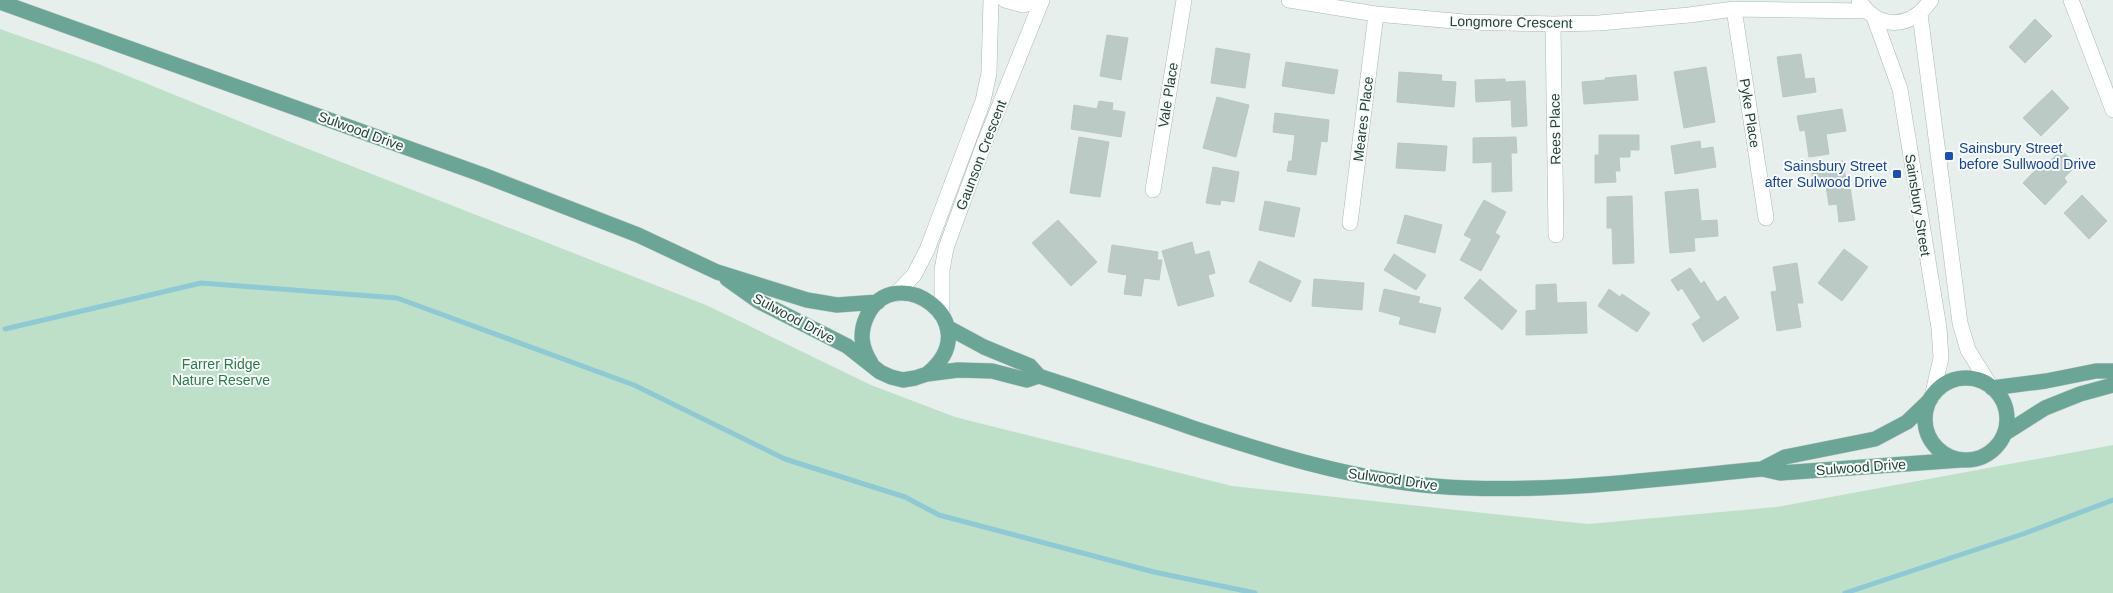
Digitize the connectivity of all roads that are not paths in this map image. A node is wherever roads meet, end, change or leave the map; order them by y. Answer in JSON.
{"nodes":[{"id":1,"x":991,"y":0,"type":"edge"},
{"id":2,"x":1005,"y":0,"type":"edge"},
{"id":3,"x":1041,"y":0,"type":"edge"},
{"id":4,"x":1184,"y":0,"type":"edge"},
{"id":5,"x":1289,"y":0,"type":"edge"},
{"id":6,"x":1758,"y":0,"type":"edge"},
{"id":7,"x":1943,"y":0,"type":"edge"},
{"id":8,"x":2071,"y":0,"type":"edge"},
{"id":9,"x":0,"y":2,"type":"edge"},
{"id":10,"x":1924,"y":8,"type":"edge"},
{"id":11,"x":1734,"y":9,"type":"junction"},
{"id":12,"x":1866,"y":9,"type":"edge"},
{"id":13,"x":1376,"y":14,"type":"junction"},
{"id":14,"x":1553,"y":24,"type":"junction"},
{"id":15,"x":2113,"y":110,"type":"edge"},
{"id":16,"x":1153,"y":190,"type":"dead end"},
{"id":17,"x":1766,"y":218,"type":"dead end"},
{"id":18,"x":1350,"y":223,"type":"dead end"},
{"id":19,"x":1556,"y":235,"type":"dead end"},
{"id":20,"x":717,"y":272,"type":"junction"},
{"id":21,"x":896,"y":294,"type":"junction"},
{"id":22,"x":878,"y":302,"type":"junction"},
{"id":23,"x":944,"y":321,"type":"junction"},
{"id":24,"x":871,"y":364,"type":"junction"},
{"id":25,"x":2113,"y":371,"type":"edge"},
{"id":26,"x":927,"y":374,"type":"junction"},
{"id":27,"x":1039,"y":376,"type":"junction"},
{"id":28,"x":2113,"y":385,"type":"edge"},
{"id":29,"x":1992,"y":387,"type":"junction"},
{"id":30,"x":1931,"y":398,"type":"junction"},
{"id":31,"x":2004,"y":434,"type":"junction"},
{"id":32,"x":1961,"y":460,"type":"junction"},
{"id":33,"x":1762,"y":469,"type":"junction"}],
"edges":[{"from":1,"to":21,"type":"street","name":"Gaunson Crescent"},
{"from":2,"to":3,"type":"street"},
{"from":3,"to":23,"type":"street","name":"Gaunson Crescent"},
{"from":4,"to":16,"type":"street","name":"Vale Place"},
{"from":5,"to":13,"type":"street","name":"Longmore Crescent"},
{"from":6,"to":11,"type":"street","name":"Longmore Crescent"},
{"from":7,"to":10,"type":"street"},
{"from":8,"to":15,"type":"street"},
{"from":9,"to":20,"type":"main road","name":"Sulwood Drive"},
{"from":10,"to":12,"type":"street","name":"Longmore Crescent"},
{"from":10,"to":29,"type":"street","name":"Sainsbury Street"},
{"from":11,"to":12,"type":"street","name":"Longmore Crescent"},
{"from":11,"to":14,"type":"street","name":"Longmore Crescent"},
{"from":11,"to":17,"type":"street","name":"Pyke Place"},
{"from":12,"to":30,"type":"street","name":"Sainsbury Street"},
{"from":13,"to":14,"type":"street","name":"Longmore Crescent"},
{"from":13,"to":18,"type":"street","name":"Meares Place"},
{"from":14,"to":19,"type":"street","name":"Rees Place"},
{"from":20,"to":22,"type":"main road","name":"Sulwood Drive"},
{"from":20,"to":24,"type":"main road","name":"Sulwood Drive"},
{"from":21,"to":22,"type":"main road","name":"Sulwood Drive"},
{"from":21,"to":23,"type":"main road","name":"Sulwood Drive"},
{"from":22,"to":24,"type":"main road"},
{"from":23,"to":26,"type":"main road"},
{"from":23,"to":27,"type":"main road","name":"Sulwood Drive"},
{"from":24,"to":26,"type":"main road","name":"Sulwood Drive"},
{"from":25,"to":29,"type":"main road"},
{"from":26,"to":27,"type":"main road","name":"Sulwood Drive"},
{"from":27,"to":33,"type":"main road","name":"Sulwood Drive"},
{"from":28,"to":31,"type":"main road"},
{"from":29,"to":30,"type":"main road"},
{"from":29,"to":31,"type":"main road"},
{"from":30,"to":32,"type":"main road"},
{"from":30,"to":33,"type":"main road","name":"Sulwood Drive"},
{"from":31,"to":32,"type":"main road"},
{"from":32,"to":33,"type":"main road","name":"Sulwood Drive"}]}
